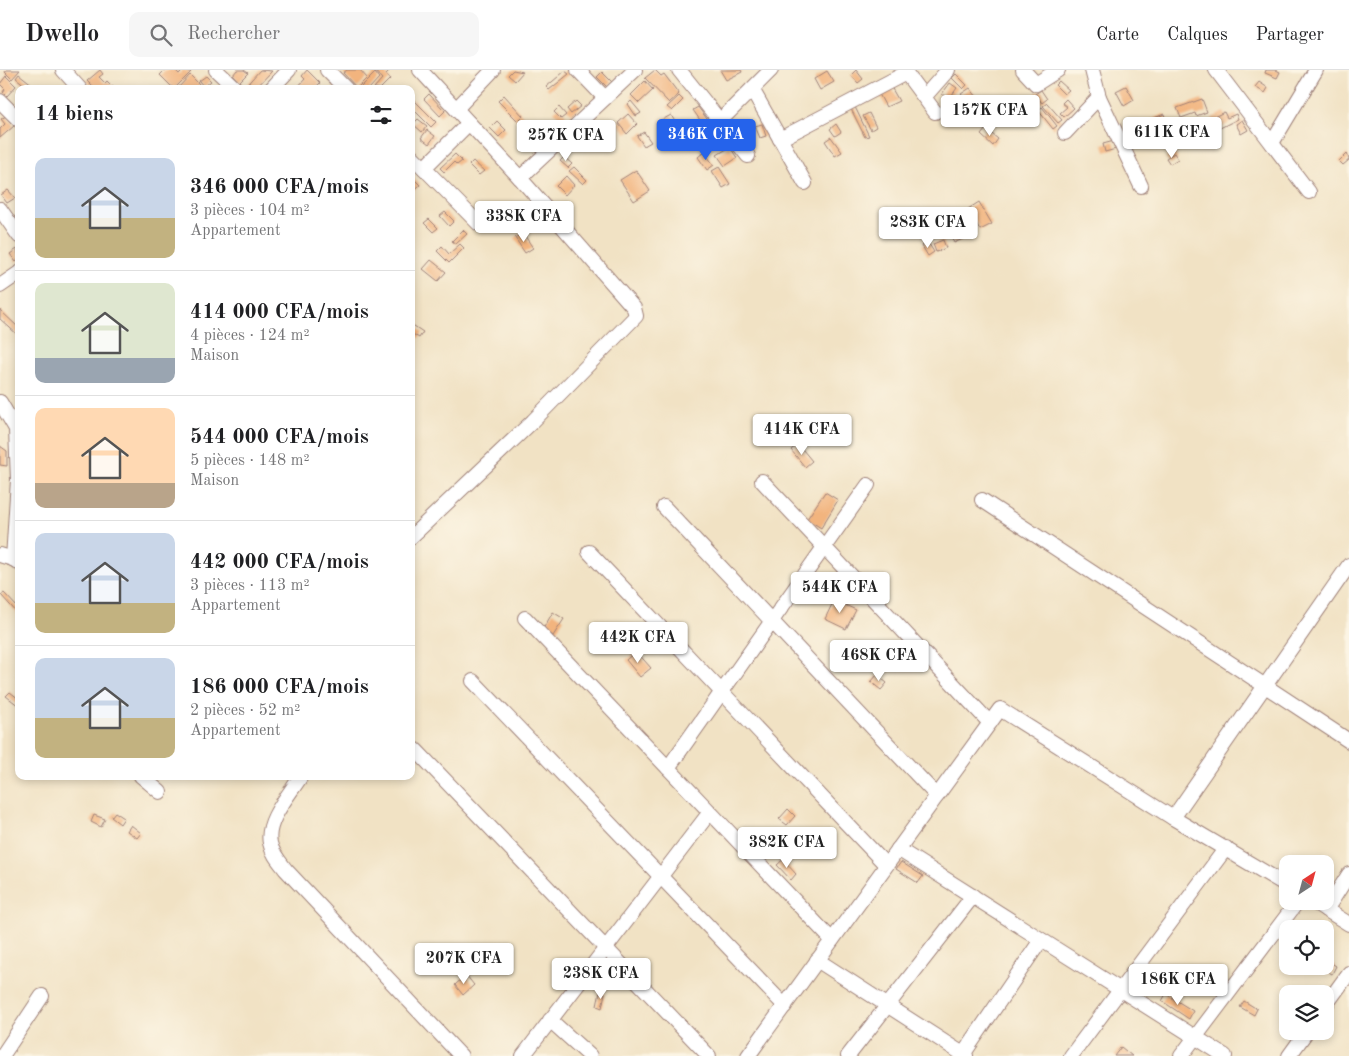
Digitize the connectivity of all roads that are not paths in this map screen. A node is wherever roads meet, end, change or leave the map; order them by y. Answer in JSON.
{"nodes":[{"id":1,"x":63,"y":70,"type":"edge"},
{"id":2,"x":216,"y":70,"type":"edge"},
{"id":3,"x":289,"y":70,"type":"edge"},
{"id":4,"x":327,"y":70,"type":"edge"},
{"id":5,"x":420,"y":70,"type":"edge"},
{"id":6,"x":493,"y":70,"type":"edge"},
{"id":7,"x":578,"y":70,"type":"edge"},
{"id":8,"x":635,"y":70,"type":"edge"},
{"id":9,"x":679,"y":70,"type":"edge"},
{"id":10,"x":771,"y":70,"type":"edge"},
{"id":11,"x":948,"y":70,"type":"edge"},
{"id":12,"x":1023,"y":70,"type":"edge"},
{"id":13,"x":1058,"y":70,"type":"edge"},
{"id":14,"x":1092,"y":70,"type":"edge"},
{"id":15,"x":1216,"y":70,"type":"edge"},
{"id":16,"x":1316,"y":70,"type":"edge"},
{"id":17,"x":76,"y":85,"type":"edge"},
{"id":18,"x":232,"y":85,"type":"edge"},
{"id":19,"x":275,"y":85,"type":"edge"},
{"id":20,"x":342,"y":85,"type":"edge"},
{"id":21,"x":752,"y":89,"type":"junction"},
{"id":22,"x":925,"y":96,"type":"junction"},
{"id":23,"x":1099,"y":97,"type":"junction"},
{"id":24,"x":605,"y":98,"type":"junction"},
{"id":25,"x":0,"y":101,"type":"edge"},
{"id":26,"x":456,"y":110,"type":"junction"},
{"id":27,"x":935,"y":112,"type":"dead end"},
{"id":28,"x":15,"y":116,"type":"edge"},
{"id":29,"x":720,"y":121,"type":"junction"},
{"id":30,"x":469,"y":123,"type":"junction"},
{"id":31,"x":1065,"y":134,"type":"dead end"},
{"id":32,"x":780,"y":139,"type":"junction"},
{"id":33,"x":1272,"y":143,"type":"junction"},
{"id":34,"x":748,"y":156,"type":"dead end"},
{"id":35,"x":415,"y":159,"type":"edge"},
{"id":36,"x":424,"y":168,"type":"junction"},
{"id":37,"x":520,"y":178,"type":"junction"},
{"id":38,"x":805,"y":183,"type":"dead end"},
{"id":39,"x":1141,"y":186,"type":"dead end"},
{"id":40,"x":1309,"y":192,"type":"dead end"},
{"id":41,"x":0,"y":209,"type":"edge"},
{"id":42,"x":479,"y":224,"type":"dead end"},
{"id":43,"x":15,"y":230,"type":"edge"},
{"id":44,"x":15,"y":276,"type":"edge"},
{"id":45,"x":0,"y":286,"type":"edge"},
{"id":46,"x":0,"y":402,"type":"edge"},
{"id":47,"x":15,"y":427,"type":"edge"},
{"id":48,"x":762,"y":481,"type":"dead end"},
{"id":49,"x":868,"y":485,"type":"dead end"},
{"id":50,"x":982,"y":500,"type":"dead end"},
{"id":51,"x":664,"y":507,"type":"dead end"},
{"id":52,"x":15,"y":514,"type":"edge"},
{"id":53,"x":415,"y":533,"type":"edge"},
{"id":54,"x":824,"y":548,"type":"junction"},
{"id":55,"x":589,"y":552,"type":"dead end"},
{"id":56,"x":11,"y":559,"type":"edge"},
{"id":57,"x":1349,"y":565,"type":"edge"},
{"id":58,"x":524,"y":618,"type":"dead end"},
{"id":59,"x":772,"y":621,"type":"junction"},
{"id":60,"x":473,"y":681,"type":"dead end"},
{"id":61,"x":1265,"y":686,"type":"junction"},
{"id":62,"x":722,"y":692,"type":"junction"},
{"id":63,"x":990,"y":723,"type":"junction"},
{"id":64,"x":1349,"y":742,"type":"edge"},
{"id":65,"x":416,"y":750,"type":"dead end"},
{"id":66,"x":668,"y":768,"type":"junction"},
{"id":67,"x":146,"y":780,"type":"edge"},
{"id":68,"x":299,"y":780,"type":"edge"},
{"id":69,"x":160,"y":792,"type":"dead end"},
{"id":70,"x":937,"y":796,"type":"junction"},
{"id":71,"x":710,"y":812,"type":"junction"},
{"id":72,"x":1173,"y":818,"type":"junction"},
{"id":73,"x":1226,"y":848,"type":"junction"},
{"id":74,"x":898,"y":849,"type":"junction"},
{"id":75,"x":886,"y":865,"type":"junction"},
{"id":76,"x":1349,"y":874,"type":"edge"},
{"id":77,"x":660,"y":876,"type":"junction"},
{"id":78,"x":1279,"y":880,"type":"edge"},
{"id":79,"x":973,"y":896,"type":"junction"},
{"id":80,"x":1334,"y":897,"type":"edge"},
{"id":81,"x":1291,"y":910,"type":"edge"},
{"id":82,"x":1326,"y":910,"type":"edge"},
{"id":83,"x":1349,"y":924,"type":"edge"},
{"id":84,"x":832,"y":940,"type":"junction"},
{"id":85,"x":1041,"y":940,"type":"junction"},
{"id":86,"x":606,"y":948,"type":"junction"},
{"id":87,"x":817,"y":960,"type":"junction"},
{"id":88,"x":1349,"y":973,"type":"edge"},
{"id":89,"x":1120,"y":990,"type":"junction"},
{"id":90,"x":1334,"y":994,"type":"edge"},
{"id":91,"x":42,"y":996,"type":"dead end"},
{"id":92,"x":785,"y":1006,"type":"junction"},
{"id":93,"x":887,"y":1006,"type":"junction"},
{"id":94,"x":550,"y":1020,"type":"junction"},
{"id":95,"x":1195,"y":1037,"type":"junction"},
{"id":96,"x":1301,"y":1040,"type":"edge"},
{"id":97,"x":963,"y":1055,"type":"edge"},
{"id":98,"x":2,"y":1056,"type":"edge"},
{"id":99,"x":462,"y":1056,"type":"edge"},
{"id":100,"x":523,"y":1056,"type":"edge"},
{"id":101,"x":590,"y":1056,"type":"edge"},
{"id":102,"x":710,"y":1056,"type":"edge"},
{"id":103,"x":748,"y":1056,"type":"edge"},
{"id":104,"x":848,"y":1056,"type":"edge"},
{"id":105,"x":1071,"y":1056,"type":"edge"},
{"id":106,"x":1181,"y":1056,"type":"edge"},
{"id":107,"x":1225,"y":1056,"type":"edge"},
{"id":108,"x":1289,"y":1056,"type":"edge"}],
"edges":[{"from":1,"to":17,"type":"street"},
{"from":2,"to":18,"type":"street"},
{"from":3,"to":19,"type":"street"},
{"from":4,"to":20,"type":"street"},
{"from":5,"to":26,"type":"street"},
{"from":6,"to":26,"type":"street"},
{"from":7,"to":24,"type":"street"},
{"from":8,"to":24,"type":"street"},
{"from":9,"to":29,"type":"street"},
{"from":10,"to":21,"type":"street"},
{"from":11,"to":22,"type":"street"},
{"from":12,"to":13,"type":"street"},
{"from":14,"to":23,"type":"street"},
{"from":15,"to":33,"type":"street"},
{"from":16,"to":33,"type":"street"},
{"from":21,"to":29,"type":"street"},
{"from":21,"to":32,"type":"street"},
{"from":22,"to":27,"type":"street"},
{"from":22,"to":32,"type":"street"},
{"from":23,"to":31,"type":"street"},
{"from":23,"to":39,"type":"street"},
{"from":24,"to":37,"type":"street"},
{"from":25,"to":28,"type":"street"},
{"from":26,"to":30,"type":"street"},
{"from":29,"to":34,"type":"street"},
{"from":30,"to":36,"type":"street"},
{"from":30,"to":37,"type":"street"},
{"from":32,"to":38,"type":"street"},
{"from":33,"to":40,"type":"street"},
{"from":35,"to":36,"type":"street"},
{"from":36,"to":42,"type":"street"},
{"from":37,"to":53,"type":"street"},
{"from":41,"to":43,"type":"street"},
{"from":44,"to":45,"type":"street"},
{"from":46,"to":47,"type":"street"},
{"from":48,"to":54,"type":"street"},
{"from":49,"to":54,"type":"street"},
{"from":50,"to":61,"type":"street"},
{"from":51,"to":59,"type":"street"},
{"from":52,"to":56,"type":"street"},
{"from":54,"to":59,"type":"street"},
{"from":54,"to":63,"type":"street"},
{"from":55,"to":62,"type":"street"},
{"from":57,"to":61,"type":"street"},
{"from":58,"to":66,"type":"street"},
{"from":59,"to":62,"type":"street"},
{"from":59,"to":70,"type":"street"},
{"from":60,"to":77,"type":"street"},
{"from":61,"to":64,"type":"street"},
{"from":61,"to":72,"type":"street"},
{"from":62,"to":66,"type":"street"},
{"from":62,"to":75,"type":"street"},
{"from":63,"to":70,"type":"street"},
{"from":63,"to":72,"type":"street"},
{"from":65,"to":86,"type":"street"},
{"from":66,"to":71,"type":"street"},
{"from":67,"to":69,"type":"street"},
{"from":68,"to":99,"type":"street"},
{"from":70,"to":74,"type":"street"},
{"from":71,"to":77,"type":"street"},
{"from":71,"to":84,"type":"street"},
{"from":72,"to":73,"type":"street"},
{"from":73,"to":78,"type":"street"},
{"from":73,"to":89,"type":"street"},
{"from":74,"to":75,"type":"street"},
{"from":74,"to":79,"type":"street"},
{"from":75,"to":84,"type":"street"},
{"from":76,"to":80,"type":"street"},
{"from":77,"to":86,"type":"street"},
{"from":77,"to":92,"type":"street"},
{"from":79,"to":85,"type":"street"},
{"from":79,"to":93,"type":"street"},
{"from":81,"to":95,"type":"street"},
{"from":82,"to":83,"type":"street"},
{"from":84,"to":87,"type":"street"},
{"from":85,"to":89,"type":"street"},
{"from":85,"to":97,"type":"street"},
{"from":86,"to":94,"type":"street"},
{"from":86,"to":102,"type":"street"},
{"from":87,"to":92,"type":"street"},
{"from":87,"to":93,"type":"street"},
{"from":88,"to":90,"type":"street"},
{"from":89,"to":95,"type":"street"},
{"from":89,"to":105,"type":"street"},
{"from":91,"to":98,"type":"street"},
{"from":92,"to":103,"type":"street"},
{"from":93,"to":97,"type":"street"},
{"from":93,"to":104,"type":"street"},
{"from":94,"to":100,"type":"street"},
{"from":94,"to":101,"type":"street"},
{"from":95,"to":106,"type":"street"},
{"from":95,"to":107,"type":"street"},
{"from":96,"to":108,"type":"street"}]}
